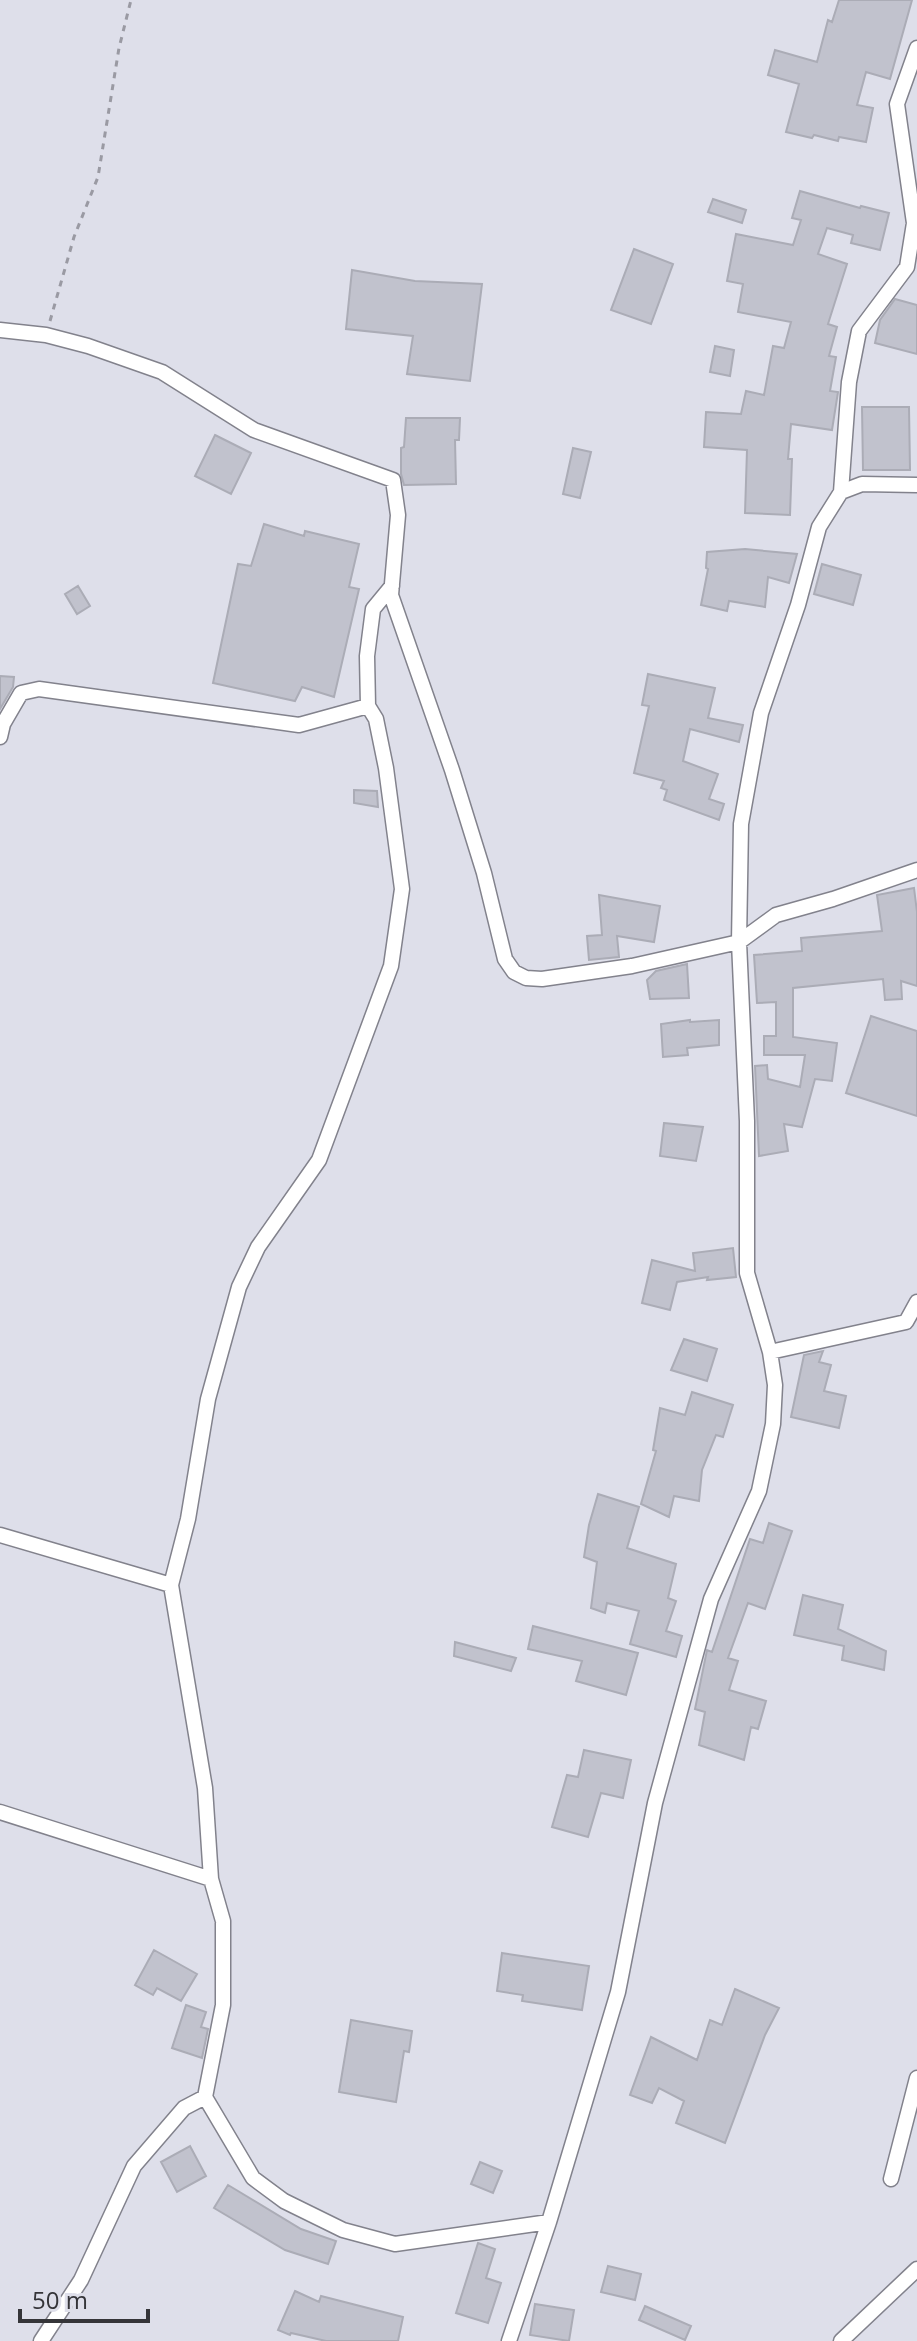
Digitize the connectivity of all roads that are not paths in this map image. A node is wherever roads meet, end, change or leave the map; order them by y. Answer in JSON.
{"nodes":[{"id":1,"x":917,"y":48,"type":"edge"},
{"id":2,"x":0,"y":330,"type":"edge"},
{"id":3,"x":917,"y":485,"type":"edge"},
{"id":4,"x":841,"y":492,"type":"junction"},
{"id":5,"x":392,"y":586,"type":"junction"},
{"id":6,"x":368,"y":706,"type":"junction"},
{"id":7,"x":0,"y":737,"type":"edge"},
{"id":8,"x":917,"y":870,"type":"edge"},
{"id":9,"x":739,"y":942,"type":"junction"},
{"id":10,"x":917,"y":1302,"type":"edge"},
{"id":11,"x":770,"y":1352,"type":"junction"},
{"id":12,"x":0,"y":1535,"type":"edge"},
{"id":13,"x":171,"y":1585,"type":"junction"},
{"id":14,"x":0,"y":1812,"type":"edge"},
{"id":15,"x":211,"y":1879,"type":"junction"},
{"id":16,"x":917,"y":2078,"type":"edge"},
{"id":17,"x":205,"y":2097,"type":"junction"},
{"id":18,"x":891,"y":2179,"type":"dead end"},
{"id":19,"x":549,"y":2222,"type":"junction"},
{"id":20,"x":917,"y":2269,"type":"edge"},
{"id":21,"x":41,"y":2341,"type":"edge"},
{"id":22,"x":509,"y":2341,"type":"edge"},
{"id":23,"x":841,"y":2341,"type":"edge"}],
"edges":[{"from":1,"to":4,"type":"street"},
{"from":2,"to":5,"type":"street"},
{"from":3,"to":4,"type":"street"},
{"from":4,"to":9,"type":"street"},
{"from":5,"to":6,"type":"street"},
{"from":5,"to":9,"type":"street"},
{"from":6,"to":7,"type":"street"},
{"from":6,"to":13,"type":"street"},
{"from":8,"to":9,"type":"street"},
{"from":9,"to":11,"type":"street"},
{"from":10,"to":11,"type":"street"},
{"from":11,"to":19,"type":"street"},
{"from":12,"to":13,"type":"street"},
{"from":13,"to":15,"type":"street"},
{"from":14,"to":15,"type":"street"},
{"from":15,"to":17,"type":"street"},
{"from":16,"to":18,"type":"street"},
{"from":17,"to":19,"type":"street"},
{"from":17,"to":21,"type":"street"},
{"from":19,"to":22,"type":"street"},
{"from":20,"to":23,"type":"street"}]}
